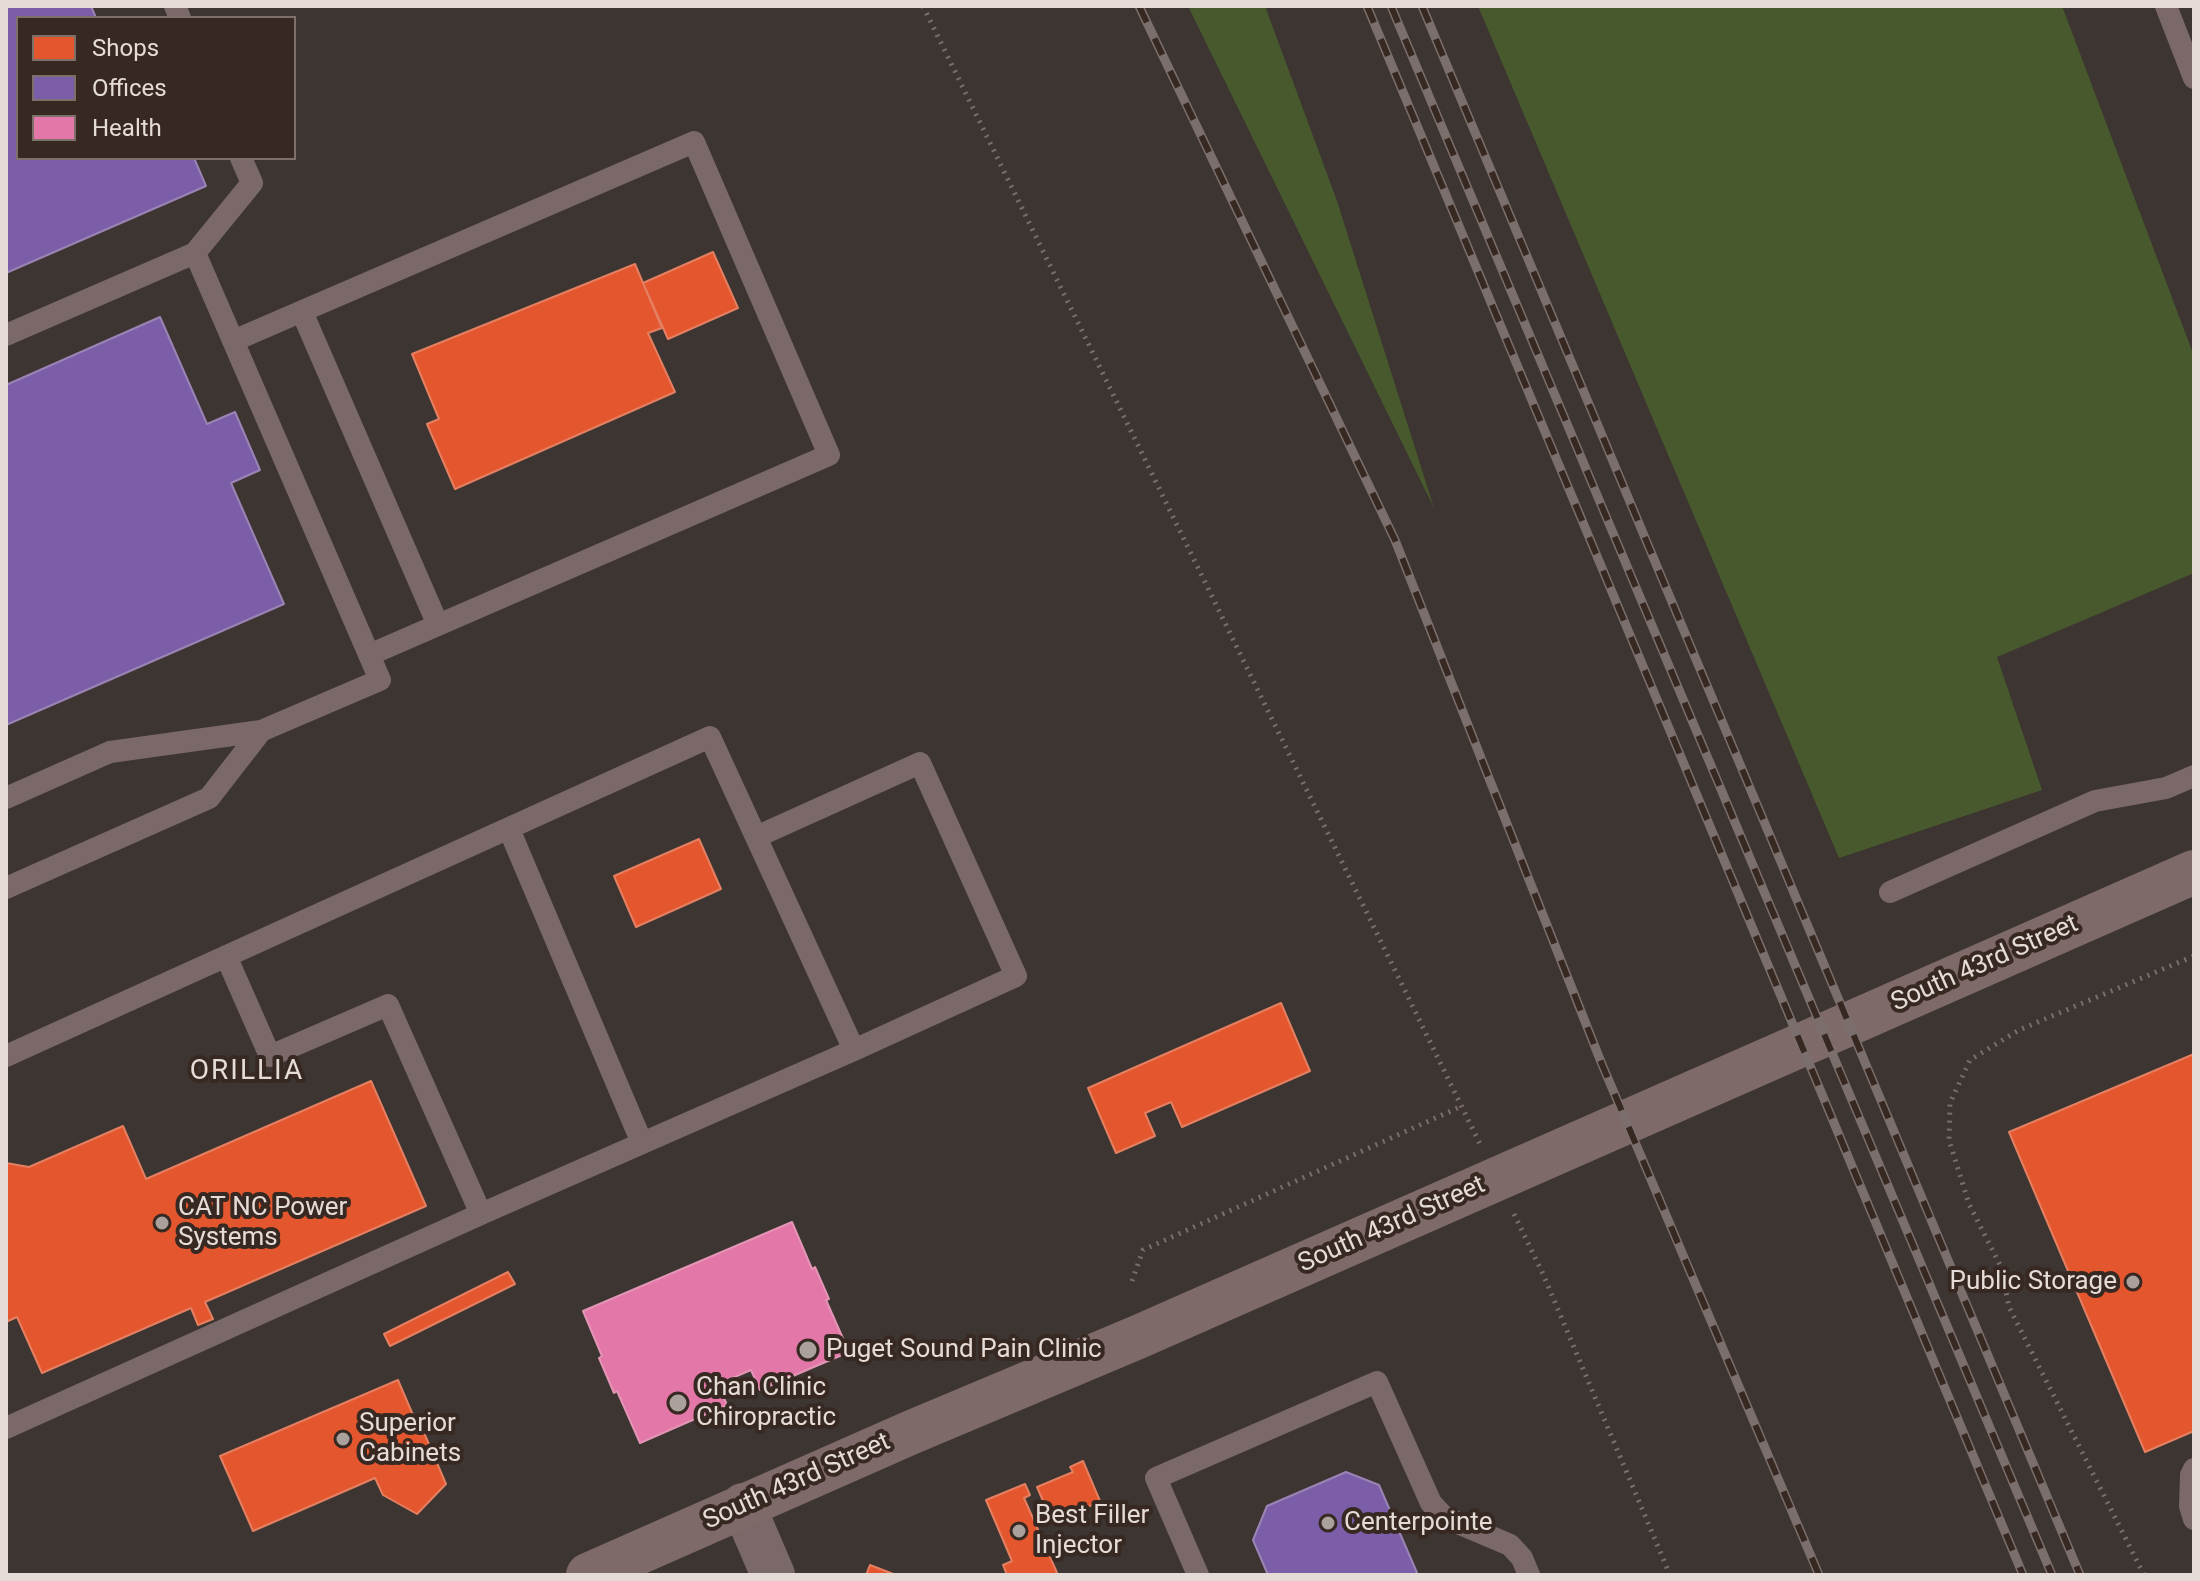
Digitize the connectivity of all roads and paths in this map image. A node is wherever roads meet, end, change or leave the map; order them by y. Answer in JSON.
{"nodes":[{"id":1,"x":923,"y":6,"type":"edge"},
{"id":2,"x":2166,"y":6,"type":"edge"},
{"id":3,"x":2194,"y":78,"type":"edge"},
{"id":4,"x":242,"y":160,"type":"edge"},
{"id":5,"x":195,"y":253,"type":"junction"},
{"id":6,"x":302,"y":312,"type":"junction"},
{"id":7,"x":6,"y":335,"type":"edge"},
{"id":8,"x":233,"y":341,"type":"junction"},
{"id":9,"x":438,"y":625,"type":"junction"},
{"id":10,"x":369,"y":655,"type":"junction"},
{"id":11,"x":261,"y":731,"type":"junction"},
{"id":12,"x":2194,"y":776,"type":"edge"},
{"id":13,"x":6,"y":798,"type":"edge"},
{"id":14,"x":509,"y":829,"type":"junction"},
{"id":15,"x":756,"y":837,"type":"junction"},
{"id":16,"x":2194,"y":872,"type":"edge"},
{"id":17,"x":6,"y":888,"type":"edge"},
{"id":18,"x":1890,"y":892,"type":"dead end"},
{"id":19,"x":226,"y":956,"type":"junction"},
{"id":20,"x":2194,"y":956,"type":"edge"},
{"id":21,"x":854,"y":1050,"type":"junction"},
{"id":22,"x":6,"y":1056,"type":"edge"},
{"id":23,"x":642,"y":1143,"type":"junction"},
{"id":24,"x":481,"y":1214,"type":"junction"},
{"id":25,"x":1543,"y":1274,"type":"dead end"},
{"id":26,"x":1132,"y":1281,"type":"dead end"},
{"id":27,"x":6,"y":1428,"type":"edge"},
{"id":28,"x":2194,"y":1469,"type":"edge"},
{"id":29,"x":743,"y":1505,"type":"junction"},
{"id":30,"x":2194,"y":1519,"type":"edge"},
{"id":31,"x":588,"y":1575,"type":"edge"},
{"id":32,"x":773,"y":1575,"type":"edge"},
{"id":33,"x":1198,"y":1575,"type":"edge"},
{"id":34,"x":1529,"y":1575,"type":"edge"},
{"id":35,"x":1670,"y":1575,"type":"edge"},
{"id":36,"x":2144,"y":1575,"type":"edge"}],
"edges":[{"from":1,"to":26,"type":"path"},
{"from":2,"to":3,"type":"lane"},
{"from":4,"to":5,"type":"lane"},
{"from":5,"to":7,"type":"lane"},
{"from":5,"to":8,"type":"lane"},
{"from":6,"to":8,"type":"lane"},
{"from":6,"to":9,"type":"lane"},
{"from":6,"to":9,"type":"lane"},
{"from":8,"to":10,"type":"lane"},
{"from":9,"to":10,"type":"lane"},
{"from":10,"to":11,"type":"lane"},
{"from":11,"to":13,"type":"lane"},
{"from":11,"to":17,"type":"lane"},
{"from":12,"to":18,"type":"lane"},
{"from":14,"to":15,"type":"lane"},
{"from":14,"to":19,"type":"lane"},
{"from":14,"to":23,"type":"lane"},
{"from":15,"to":21,"type":"lane"},
{"from":15,"to":21,"type":"lane"},
{"from":16,"to":29,"type":"main road","name":"South 43rd Street"},
{"from":19,"to":22,"type":"lane"},
{"from":19,"to":24,"type":"lane"},
{"from":20,"to":36,"type":"path"},
{"from":21,"to":23,"type":"lane"},
{"from":23,"to":24,"type":"lane"},
{"from":24,"to":27,"type":"lane"},
{"from":25,"to":35,"type":"path"},
{"from":28,"to":30,"type":"lane"},
{"from":29,"to":31,"type":"main road","name":"South 43rd Street"},
{"from":29,"to":32,"type":"street"},
{"from":33,"to":34,"type":"lane"}]}
